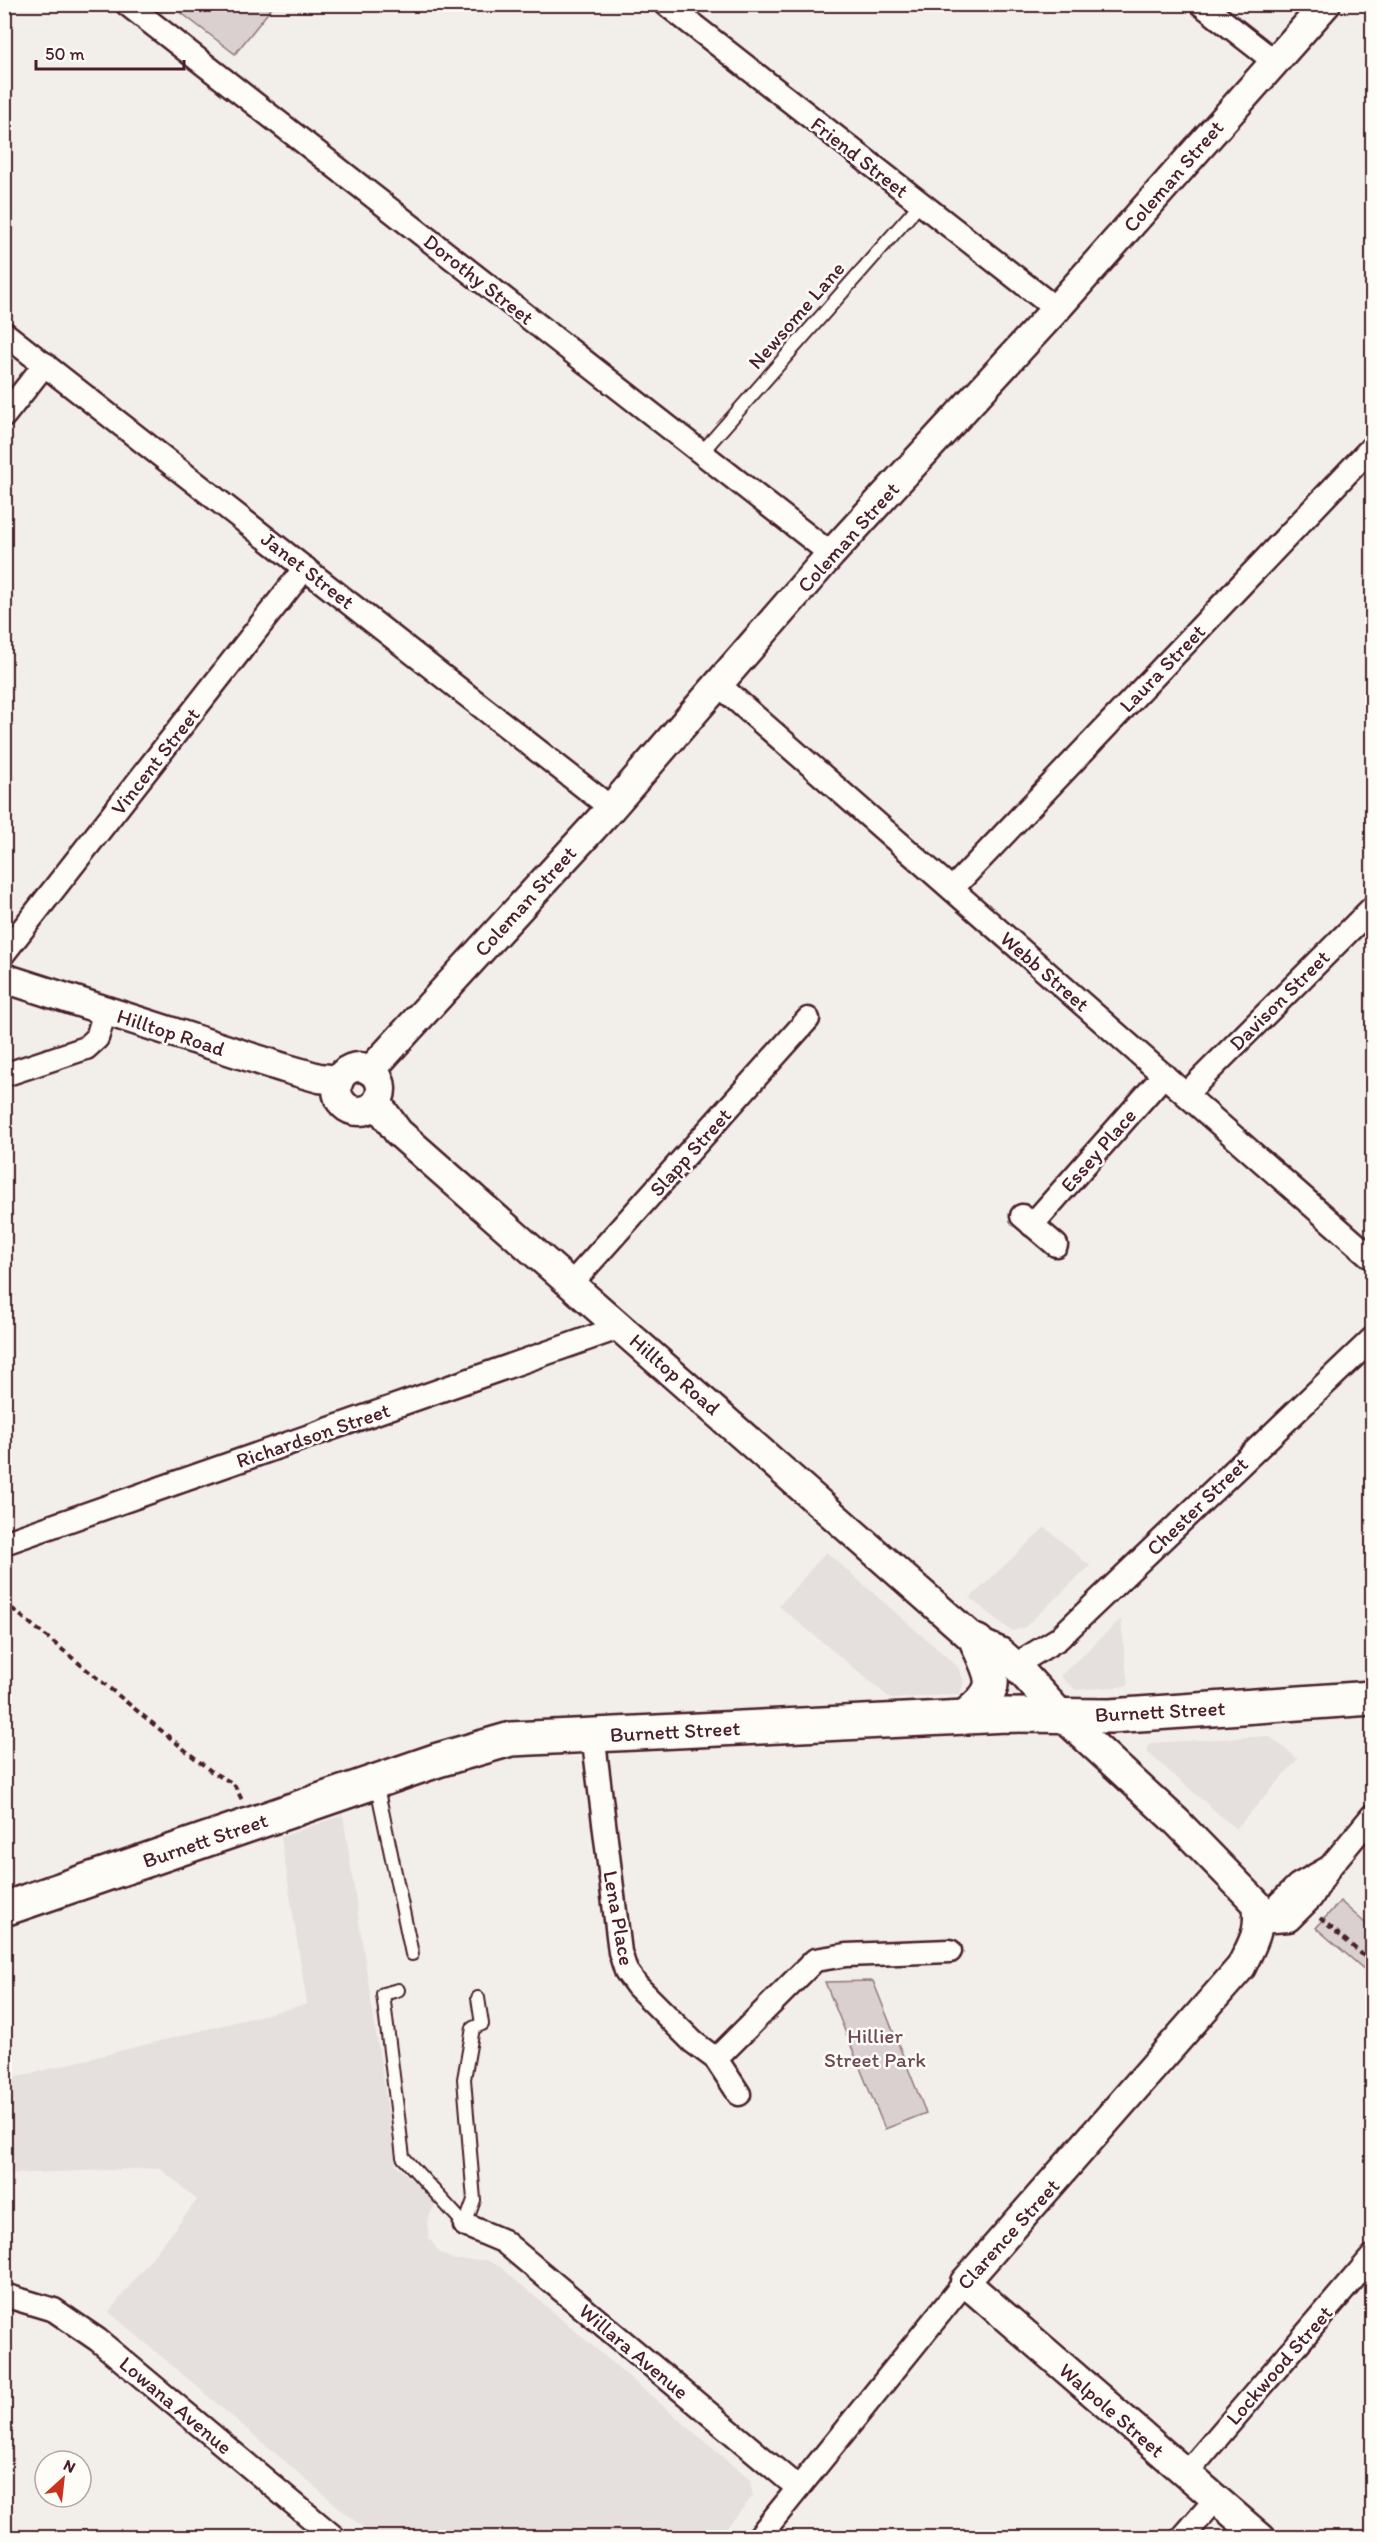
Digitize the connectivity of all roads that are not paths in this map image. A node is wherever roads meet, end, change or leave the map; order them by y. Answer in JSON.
{"nodes":[{"id":1,"x":127,"y":4,"type":"edge"},
{"id":2,"x":666,"y":4,"type":"edge"},
{"id":3,"x":1201,"y":4,"type":"edge"},
{"id":4,"x":1326,"y":4,"type":"edge"},
{"id":5,"x":1274,"y":61,"type":"junction"},
{"id":6,"x":920,"y":204,"type":"junction"},
{"id":7,"x":1056,"y":309,"type":"junction"},
{"id":8,"x":4,"y":333,"type":"edge"},
{"id":9,"x":45,"y":364,"type":"junction"},
{"id":10,"x":4,"y":416,"type":"edge"},
{"id":11,"x":1372,"y":447,"type":"edge"},
{"id":12,"x":702,"y":452,"type":"junction"},
{"id":13,"x":831,"y":554,"type":"junction"},
{"id":14,"x":305,"y":568,"type":"junction"},
{"id":15,"x":718,"y":684,"type":"junction"},
{"id":16,"x":611,"y":808,"type":"junction"},
{"id":17,"x":952,"y":888,"type":"junction"},
{"id":18,"x":1372,"y":908,"type":"edge"},
{"id":19,"x":4,"y":953,"type":"edge"},
{"id":20,"x":4,"y":978,"type":"edge"},
{"id":21,"x":105,"y":1011,"type":"junction"},
{"id":22,"x":808,"y":1019,"type":"dead end"},
{"id":23,"x":370,"y":1071,"type":"junction"},
{"id":24,"x":4,"y":1075,"type":"edge"},
{"id":25,"x":1164,"y":1075,"type":"junction"},
{"id":26,"x":339,"y":1080,"type":"junction"},
{"id":27,"x":1186,"y":1094,"type":"junction"},
{"id":28,"x":376,"y":1103,"type":"junction"},
{"id":29,"x":1056,"y":1245,"type":"dead end"},
{"id":30,"x":1372,"y":1258,"type":"edge"},
{"id":31,"x":571,"y":1284,"type":"junction"},
{"id":32,"x":621,"y":1327,"type":"junction"},
{"id":33,"x":1372,"y":1339,"type":"edge"},
{"id":34,"x":4,"y":1543,"type":"edge"},
{"id":35,"x":977,"y":1642,"type":"junction"},
{"id":36,"x":1017,"y":1667,"type":"junction"},
{"id":37,"x":1372,"y":1698,"type":"edge"},
{"id":38,"x":1061,"y":1715,"type":"junction"},
{"id":39,"x":966,"y":1717,"type":"junction"},
{"id":40,"x":593,"y":1734,"type":"junction"},
{"id":41,"x":376,"y":1781,"type":"junction"},
{"id":42,"x":1372,"y":1816,"type":"edge"},
{"id":43,"x":4,"y":1909,"type":"edge"},
{"id":44,"x":1268,"y":1920,"type":"junction"},
{"id":45,"x":950,"y":1951,"type":"dead end"},
{"id":46,"x":412,"y":1954,"type":"dead end"},
{"id":47,"x":398,"y":1990,"type":"dead end"},
{"id":48,"x":478,"y":1998,"type":"dead end"},
{"id":49,"x":716,"y":2059,"type":"junction"},
{"id":50,"x":739,"y":2094,"type":"dead end"},
{"id":51,"x":465,"y":2225,"type":"junction"},
{"id":52,"x":1372,"y":2257,"type":"edge"},
{"id":53,"x":965,"y":2282,"type":"junction"},
{"id":54,"x":4,"y":2295,"type":"edge"},
{"id":55,"x":1186,"y":2474,"type":"junction"},
{"id":56,"x":798,"y":2488,"type":"junction"},
{"id":57,"x":1216,"y":2499,"type":"junction"},
{"id":58,"x":335,"y":2538,"type":"edge"},
{"id":59,"x":758,"y":2538,"type":"edge"},
{"id":60,"x":1182,"y":2538,"type":"edge"},
{"id":61,"x":1261,"y":2538,"type":"edge"}],
"edges":[{"from":1,"to":12,"type":"street","name":"Dorothy Street"},
{"from":2,"to":6,"type":"street","name":"Friend Street"},
{"from":3,"to":5,"type":"street"},
{"from":4,"to":5,"type":"street","name":"Coleman Street"},
{"from":5,"to":7,"type":"street","name":"Coleman Street"},
{"from":6,"to":7,"type":"street","name":"Friend Street"},
{"from":6,"to":12,"type":"lane","name":"Newsome Lane"},
{"from":7,"to":13,"type":"street","name":"Coleman Street"},
{"from":8,"to":9,"type":"street","name":"Janet Street"},
{"from":9,"to":10,"type":"street"},
{"from":9,"to":14,"type":"street","name":"Janet Street"},
{"from":11,"to":17,"type":"street","name":"Laura Street"},
{"from":12,"to":13,"type":"street","name":"Dorothy Street"},
{"from":13,"to":15,"type":"street","name":"Coleman Street"},
{"from":14,"to":16,"type":"street","name":"Janet Street"},
{"from":14,"to":19,"type":"street","name":"Vincent Street"},
{"from":15,"to":16,"type":"street","name":"Coleman Street"},
{"from":15,"to":17,"type":"street","name":"Webb Street"},
{"from":16,"to":23,"type":"street","name":"Coleman Street"},
{"from":17,"to":25,"type":"street","name":"Webb Street"},
{"from":18,"to":27,"type":"street","name":"Davison Street"},
{"from":20,"to":21,"type":"street","name":"Hilltop Road"},
{"from":21,"to":24,"type":"street"},
{"from":21,"to":26,"type":"street","name":"Hilltop Road"},
{"from":22,"to":31,"type":"street","name":"Slapp Street"},
{"from":23,"to":26,"type":"street"},
{"from":23,"to":28,"type":"street"},
{"from":25,"to":27,"type":"street","name":"Webb Street"},
{"from":25,"to":29,"type":"street","name":"Essey Place"},
{"from":26,"to":28,"type":"street"},
{"from":27,"to":30,"type":"street","name":"Webb Street"},
{"from":28,"to":31,"type":"street","name":"Hilltop Road"},
{"from":31,"to":32,"type":"street","name":"Hilltop Road"},
{"from":32,"to":34,"type":"street","name":"Richardson Street"},
{"from":32,"to":35,"type":"street","name":"Hilltop Road"},
{"from":33,"to":36,"type":"street","name":"Chester Street"},
{"from":35,"to":36,"type":"street","name":"Hilltop Road"},
{"from":35,"to":38,"type":"street","name":"Hilltop Road"},
{"from":35,"to":39,"type":"main road"},
{"from":36,"to":38,"type":"street","name":"Hilltop Road"},
{"from":37,"to":38,"type":"main road","name":"Burnett Street"},
{"from":38,"to":39,"type":"main road","name":"Burnett Street"},
{"from":38,"to":44,"type":"street","name":"Hilltop Road"},
{"from":39,"to":40,"type":"main road","name":"Burnett Street"},
{"from":40,"to":41,"type":"main road","name":"Burnett Street"},
{"from":40,"to":49,"type":"street","name":"Lena Place"},
{"from":41,"to":43,"type":"main road","name":"Burnett Street"},
{"from":41,"to":46,"type":"lane"},
{"from":42,"to":44,"type":"street","name":"Clarence Street"},
{"from":44,"to":53,"type":"street","name":"Clarence Street"},
{"from":45,"to":49,"type":"street"},
{"from":47,"to":51,"type":"lane"},
{"from":48,"to":51,"type":"lane"},
{"from":49,"to":50,"type":"street","name":"Lena Place"},
{"from":51,"to":56,"type":"street","name":"Willara Avenue"},
{"from":52,"to":55,"type":"street","name":"Lockwood Street"},
{"from":53,"to":55,"type":"street","name":"Walpole Street"},
{"from":53,"to":56,"type":"street","name":"Clarence Street"},
{"from":54,"to":58,"type":"street","name":"Lowana Avenue"},
{"from":55,"to":57,"type":"street","name":"Walpole Street"},
{"from":56,"to":59,"type":"street","name":"Clarence Street"},
{"from":57,"to":60,"type":"street"},
{"from":57,"to":61,"type":"street","name":"Walpole Street"}]}
